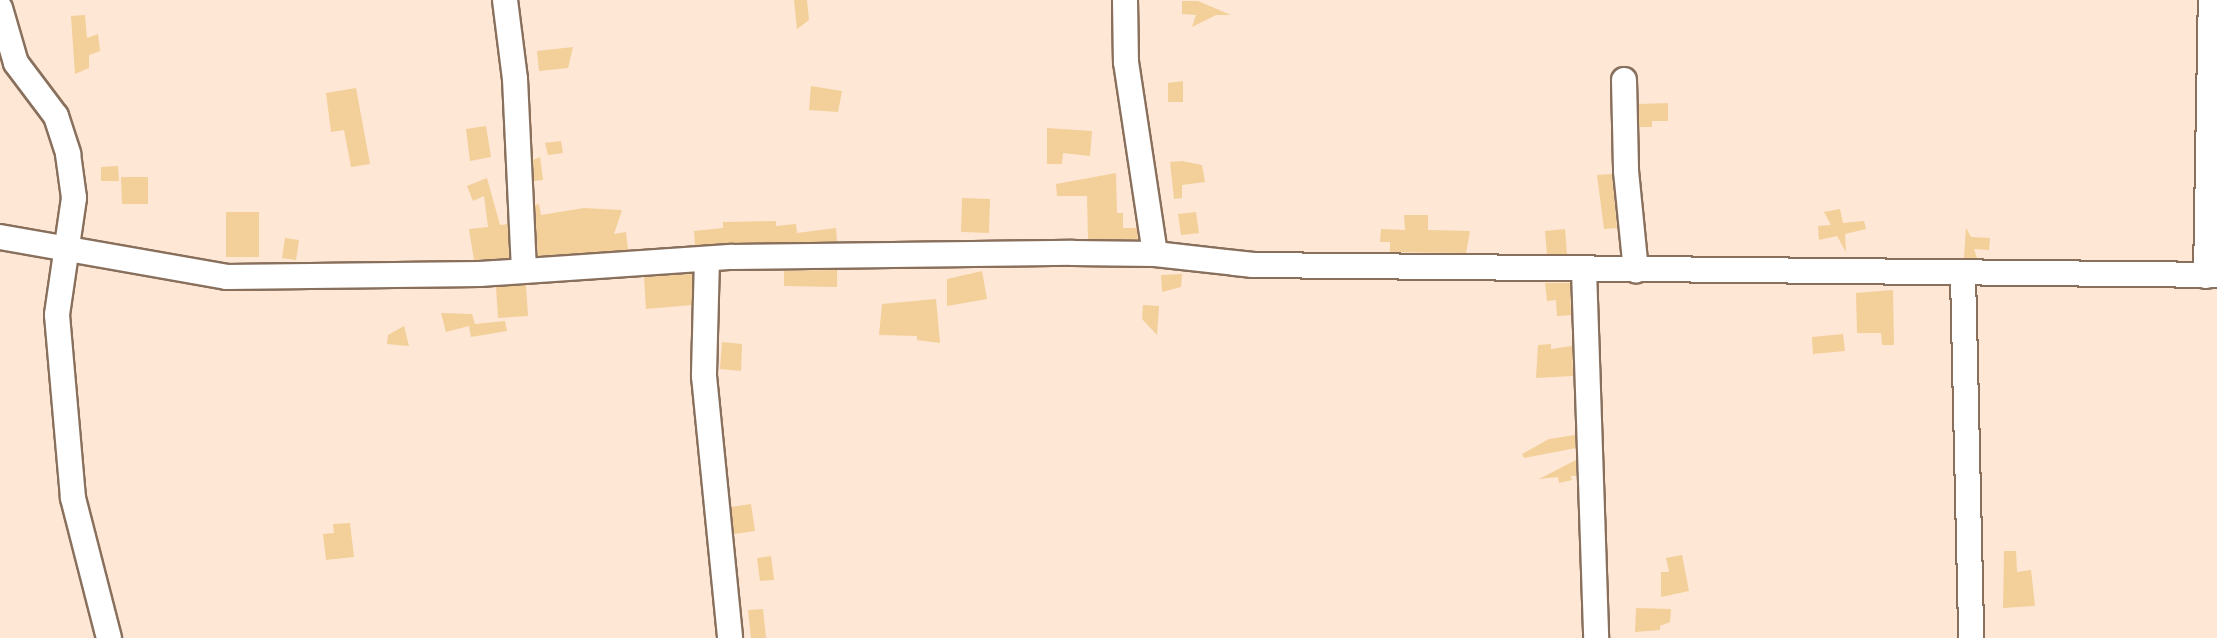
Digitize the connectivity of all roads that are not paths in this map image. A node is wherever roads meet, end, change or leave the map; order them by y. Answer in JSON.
{"nodes":[{"id":1,"x":505,"y":0,"type":"edge"},
{"id":2,"x":1125,"y":0,"type":"edge"},
{"id":3,"x":2211,"y":0,"type":"edge"},
{"id":4,"x":0,"y":8,"type":"edge"},
{"id":5,"x":1624,"y":81,"type":"dead end"},
{"id":6,"x":0,"y":237,"type":"edge"},
{"id":7,"x":69,"y":249,"type":"junction"},
{"id":8,"x":1155,"y":254,"type":"junction"},
{"id":9,"x":707,"y":259,"type":"junction"},
{"id":10,"x":1584,"y":270,"type":"junction"},
{"id":11,"x":524,"y":271,"type":"junction"},
{"id":12,"x":1636,"y":271,"type":"junction"},
{"id":13,"x":1963,"y":275,"type":"junction"},
{"id":14,"x":2211,"y":276,"type":"edge"},
{"id":15,"x":109,"y":638,"type":"edge"},
{"id":16,"x":730,"y":638,"type":"edge"},
{"id":17,"x":1596,"y":638,"type":"edge"},
{"id":18,"x":1971,"y":638,"type":"edge"}],
"edges":[{"from":1,"to":11,"type":"street"},
{"from":2,"to":8,"type":"street"},
{"from":3,"to":14,"type":"street"},
{"from":4,"to":7,"type":"street"},
{"from":5,"to":12,"type":"street"},
{"from":6,"to":7,"type":"street"},
{"from":7,"to":11,"type":"street"},
{"from":7,"to":15,"type":"street"},
{"from":8,"to":9,"type":"street"},
{"from":8,"to":10,"type":"street"},
{"from":9,"to":11,"type":"street"},
{"from":9,"to":16,"type":"street"},
{"from":10,"to":12,"type":"street"},
{"from":10,"to":17,"type":"street"},
{"from":12,"to":13,"type":"street"},
{"from":13,"to":14,"type":"street"},
{"from":13,"to":18,"type":"street"}]}
